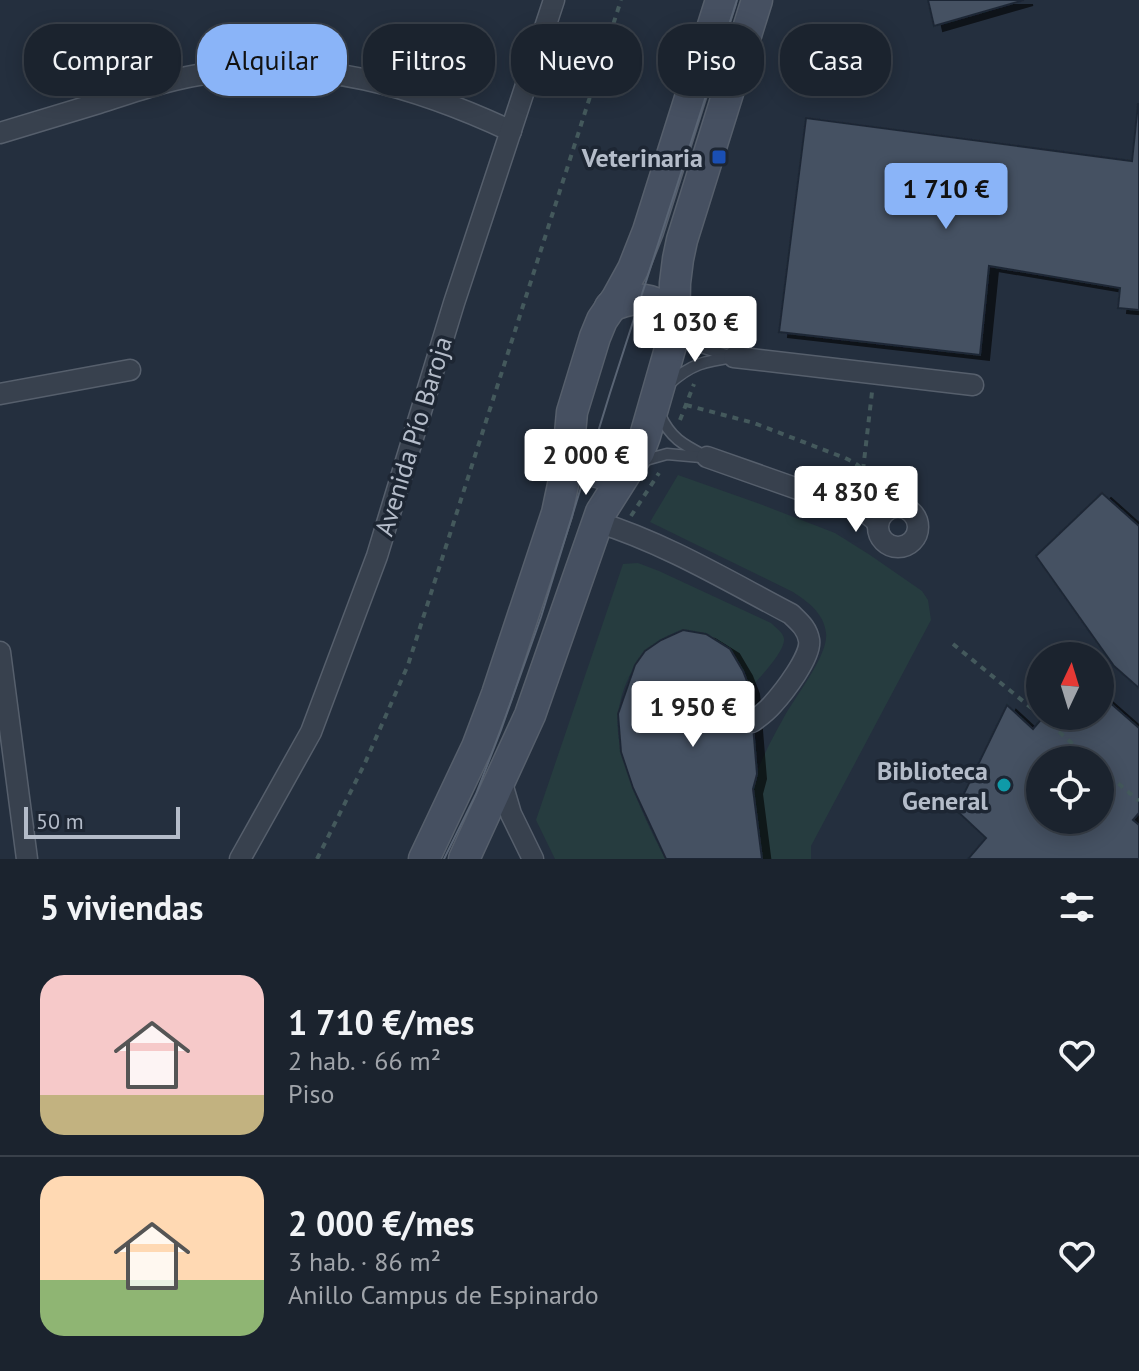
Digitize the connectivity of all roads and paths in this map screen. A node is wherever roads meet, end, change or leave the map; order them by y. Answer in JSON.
{"nodes":[{"id":1,"x":554,"y":0,"type":"edge"},
{"id":2,"x":621,"y":0,"type":"edge"},
{"id":3,"x":721,"y":0,"type":"edge"},
{"id":4,"x":757,"y":0,"type":"edge"},
{"id":5,"x":511,"y":131,"type":"junction"},
{"id":6,"x":0,"y":133,"type":"edge"},
{"id":7,"x":613,"y":303,"type":"junction"},
{"id":8,"x":674,"y":320,"type":"junction"},
{"id":9,"x":734,"y":357,"type":"junction"},
{"id":10,"x":130,"y":370,"type":"dead end"},
{"id":11,"x":874,"y":374,"type":"junction"},
{"id":12,"x":973,"y":385,"type":"dead end"},
{"id":13,"x":0,"y":394,"type":"edge"},
{"id":14,"x":656,"y":398,"type":"junction"},
{"id":15,"x":686,"y":405,"type":"dead end"},
{"id":16,"x":568,"y":456,"type":"junction"},
{"id":17,"x":707,"y":457,"type":"junction"},
{"id":18,"x":630,"y":467,"type":"junction"},
{"id":19,"x":863,"y":470,"type":"junction"},
{"id":20,"x":852,"y":508,"type":"junction"},
{"id":21,"x":887,"y":510,"type":"junction"},
{"id":22,"x":597,"y":522,"type":"junction"},
{"id":23,"x":878,"y":534,"type":"junction"},
{"id":24,"x":953,"y":644,"type":"dead end"},
{"id":25,"x":0,"y":652,"type":"edge"},
{"id":26,"x":1026,"y":704,"type":"edge"},
{"id":27,"x":752,"y":722,"type":"dead end"},
{"id":28,"x":1056,"y":730,"type":"edge"},
{"id":29,"x":1075,"y":746,"type":"edge"},
{"id":30,"x":501,"y":780,"type":"junction"},
{"id":31,"x":1114,"y":780,"type":"edge"},
{"id":32,"x":1139,"y":801,"type":"edge"},
{"id":33,"x":27,"y":859,"type":"edge"},
{"id":34,"x":240,"y":859,"type":"edge"},
{"id":35,"x":317,"y":859,"type":"edge"},
{"id":36,"x":424,"y":859,"type":"edge"},
{"id":37,"x":464,"y":859,"type":"edge"},
{"id":38,"x":533,"y":859,"type":"edge"}],
"edges":[{"from":1,"to":5,"type":"street","name":"Avenida Pío Baroja"},
{"from":2,"to":35,"type":"path"},
{"from":3,"to":7,"type":"main road"},
{"from":4,"to":8,"type":"main road"},
{"from":5,"to":6,"type":"street"},
{"from":5,"to":34,"type":"street","name":"Avenida Pío Baroja"},
{"from":7,"to":8,"type":"main road"},
{"from":7,"to":16,"type":"main road"},
{"from":8,"to":9,"type":"lane"},
{"from":8,"to":14,"type":"main road"},
{"from":9,"to":11,"type":"street"},
{"from":9,"to":14,"type":"lane"},
{"from":10,"to":13,"type":"street"},
{"from":11,"to":12,"type":"street"},
{"from":11,"to":19,"type":"path"},
{"from":14,"to":17,"type":"lane"},
{"from":14,"to":18,"type":"main road"},
{"from":15,"to":19,"type":"path"},
{"from":16,"to":18,"type":"main road"},
{"from":16,"to":36,"type":"main road"},
{"from":17,"to":18,"type":"lane"},
{"from":17,"to":20,"type":"street"},
{"from":18,"to":22,"type":"main road"},
{"from":19,"to":20,"type":"path"},
{"from":20,"to":21,"type":"lane"},
{"from":20,"to":23,"type":"lane"},
{"from":21,"to":23,"type":"street"},
{"from":21,"to":23,"type":"street"},
{"from":22,"to":27,"type":"street"},
{"from":22,"to":30,"type":"main road"},
{"from":24,"to":26,"type":"path"},
{"from":25,"to":33,"type":"street"},
{"from":28,"to":29,"type":"path"},
{"from":30,"to":37,"type":"main road"},
{"from":30,"to":38,"type":"street"},
{"from":31,"to":32,"type":"path"}]}
